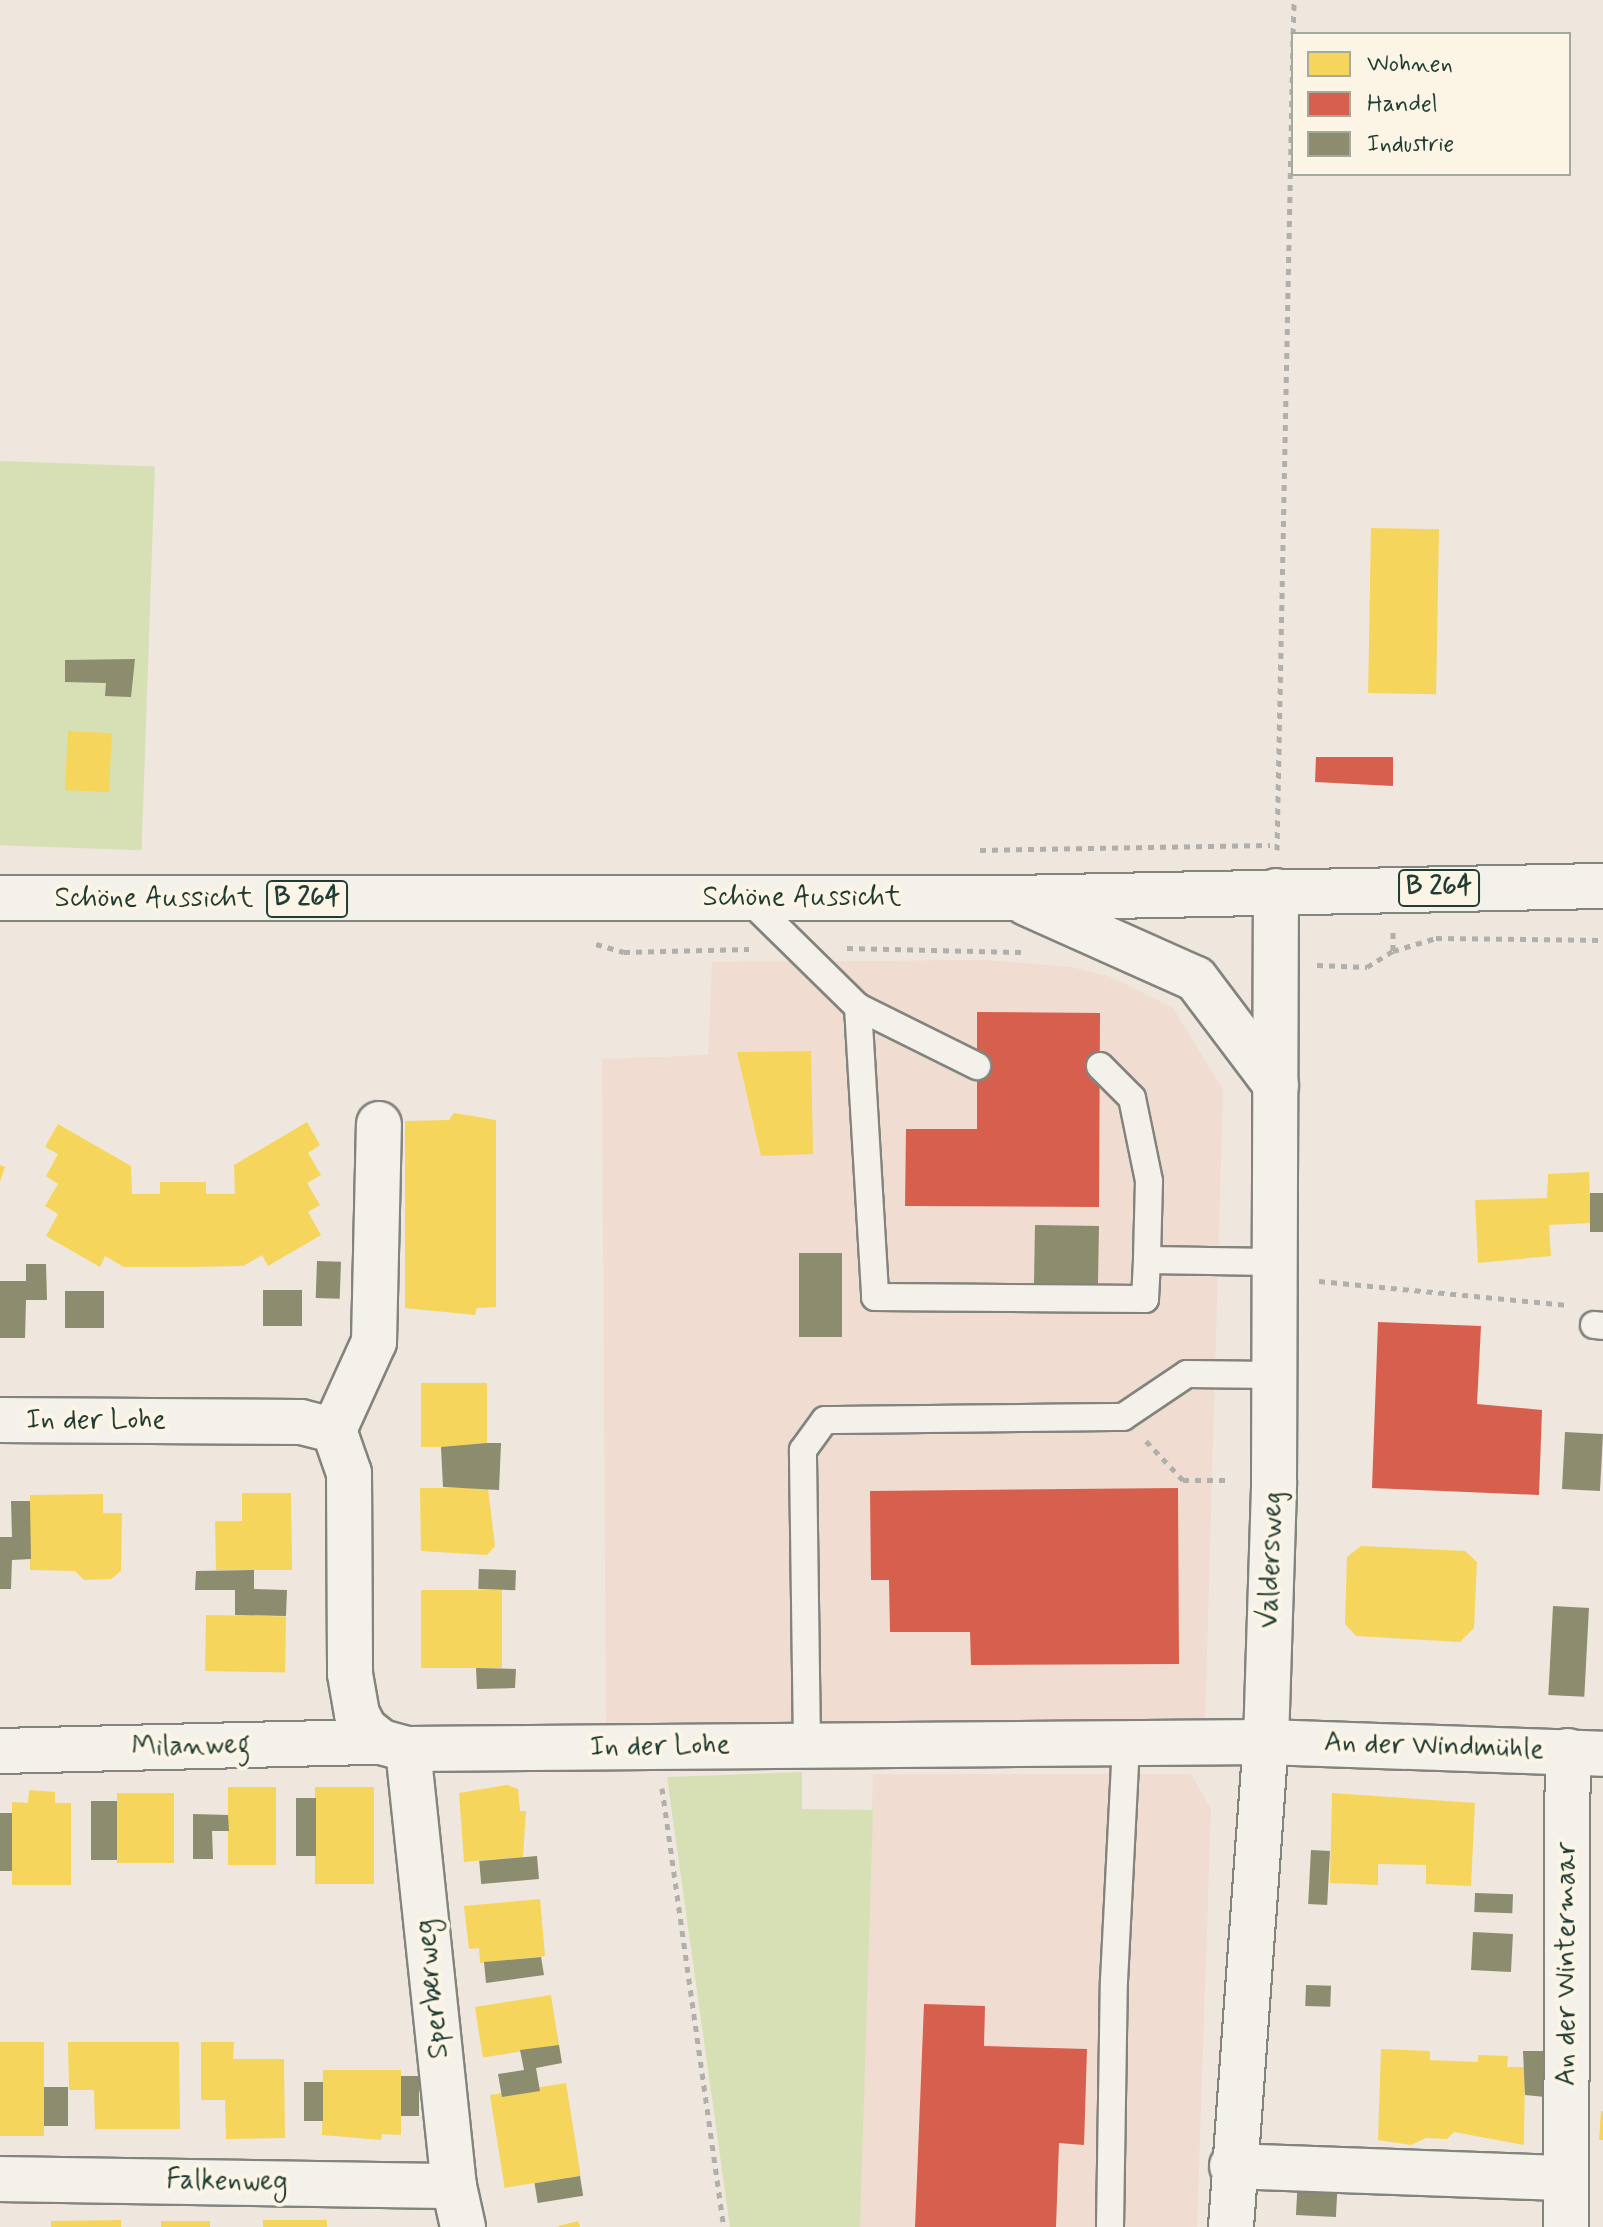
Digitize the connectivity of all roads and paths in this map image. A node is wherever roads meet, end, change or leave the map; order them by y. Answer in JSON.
{"nodes":[{"id":1,"x":1294,"y":0,"type":"edge"},
{"id":2,"x":1293,"y":32,"type":"edge"},
{"id":3,"x":1291,"y":137,"type":"edge"},
{"id":4,"x":1603,"y":886,"type":"edge"},
{"id":5,"x":1276,"y":891,"type":"junction"},
{"id":6,"x":0,"y":898,"type":"edge"},
{"id":7,"x":1013,"y":898,"type":"junction"},
{"id":8,"x":748,"y":899,"type":"junction"},
{"id":9,"x":1603,"y":940,"type":"edge"},
{"id":10,"x":584,"y":941,"type":"dead end"},
{"id":11,"x":801,"y":948,"type":"junction"},
{"id":12,"x":1393,"y":951,"type":"dead end"},
{"id":13,"x":1029,"y":953,"type":"dead end"},
{"id":14,"x":858,"y":1007,"type":"junction"},
{"id":15,"x":977,"y":1066,"type":"dead end"},
{"id":16,"x":1100,"y":1066,"type":"dead end"},
{"id":17,"x":1276,"y":1085,"type":"junction"},
{"id":18,"x":379,"y":1124,"type":"dead end"},
{"id":19,"x":1147,"y":1260,"type":"junction"},
{"id":20,"x":1273,"y":1270,"type":"junction"},
{"id":21,"x":1598,"y":1326,"type":"edge"},
{"id":22,"x":1273,"y":1375,"type":"junction"},
{"id":23,"x":1123,"y":1417,"type":"junction"},
{"id":24,"x":0,"y":1420,"type":"edge"},
{"id":25,"x":334,"y":1430,"type":"junction"},
{"id":26,"x":1274,"y":1481,"type":"junction"},
{"id":27,"x":1126,"y":1742,"type":"junction"},
{"id":28,"x":1266,"y":1742,"type":"junction"},
{"id":29,"x":807,"y":1744,"type":"junction"},
{"id":30,"x":395,"y":1746,"type":"junction"},
{"id":31,"x":656,"y":1747,"type":"junction"},
{"id":32,"x":0,"y":1751,"type":"edge"},
{"id":33,"x":1586,"y":1753,"type":"edge"},
{"id":34,"x":1232,"y":2166,"type":"junction"},
{"id":35,"x":1566,"y":2178,"type":"junction"},
{"id":36,"x":0,"y":2179,"type":"edge"},
{"id":37,"x":458,"y":2206,"type":"edge"},
{"id":38,"x":724,"y":2227,"type":"edge"},
{"id":39,"x":1110,"y":2227,"type":"edge"},
{"id":40,"x":1231,"y":2227,"type":"edge"},
{"id":41,"x":1566,"y":2227,"type":"edge"}],
"edges":[{"from":1,"to":2,"type":"path"},
{"from":3,"to":5,"type":"path"},
{"from":4,"to":5,"type":"street","name":"Schöne Aussicht","number":"B 264"},
{"from":5,"to":7,"type":"street","name":"Schöne Aussicht","number":"B 264"},
{"from":5,"to":17,"type":"street","name":"Valdersweg"},
{"from":6,"to":8,"type":"street","name":"Schöne Aussicht","number":"B 264"},
{"from":7,"to":8,"type":"street","name":"Schöne Aussicht","number":"B 264"},
{"from":7,"to":17,"type":"street"},
{"from":8,"to":11,"type":"lane"},
{"from":9,"to":12,"type":"path"},
{"from":10,"to":11,"type":"path"},
{"from":11,"to":13,"type":"path"},
{"from":11,"to":14,"type":"lane"},
{"from":14,"to":15,"type":"lane"},
{"from":14,"to":19,"type":"lane"},
{"from":16,"to":19,"type":"lane"},
{"from":17,"to":20,"type":"street","name":"Valdersweg"},
{"from":18,"to":25,"type":"street"},
{"from":19,"to":20,"type":"lane"},
{"from":20,"to":21,"type":"path"},
{"from":20,"to":22,"type":"street","name":"Valdersweg"},
{"from":22,"to":23,"type":"lane"},
{"from":22,"to":26,"type":"street","name":"Valdersweg"},
{"from":23,"to":26,"type":"path"},
{"from":23,"to":29,"type":"lane"},
{"from":24,"to":25,"type":"street","name":"In der Lohe"},
{"from":25,"to":30,"type":"street"},
{"from":26,"to":28,"type":"street","name":"Valdersweg"},
{"from":27,"to":28,"type":"street","name":"In der Lohe"},
{"from":27,"to":29,"type":"street","name":"In der Lohe"},
{"from":27,"to":39,"type":"lane"},
{"from":28,"to":33,"type":"street","name":"An der Windmühle"},
{"from":28,"to":34,"type":"street","name":"Valdersweg"},
{"from":29,"to":31,"type":"street","name":"In der Lohe"},
{"from":30,"to":31,"type":"street","name":"In der Lohe"},
{"from":30,"to":32,"type":"street","name":"Milanweg"},
{"from":30,"to":37,"type":"street","name":"Sperberweg"},
{"from":31,"to":38,"type":"path"},
{"from":33,"to":35,"type":"street","name":"An der Wintermaar"},
{"from":34,"to":35,"type":"street"},
{"from":34,"to":40,"type":"street","name":"Valdersweg"},
{"from":35,"to":41,"type":"street","name":"An der Wintermaar"},
{"from":36,"to":37,"type":"street","name":"Falkenweg"}]}
